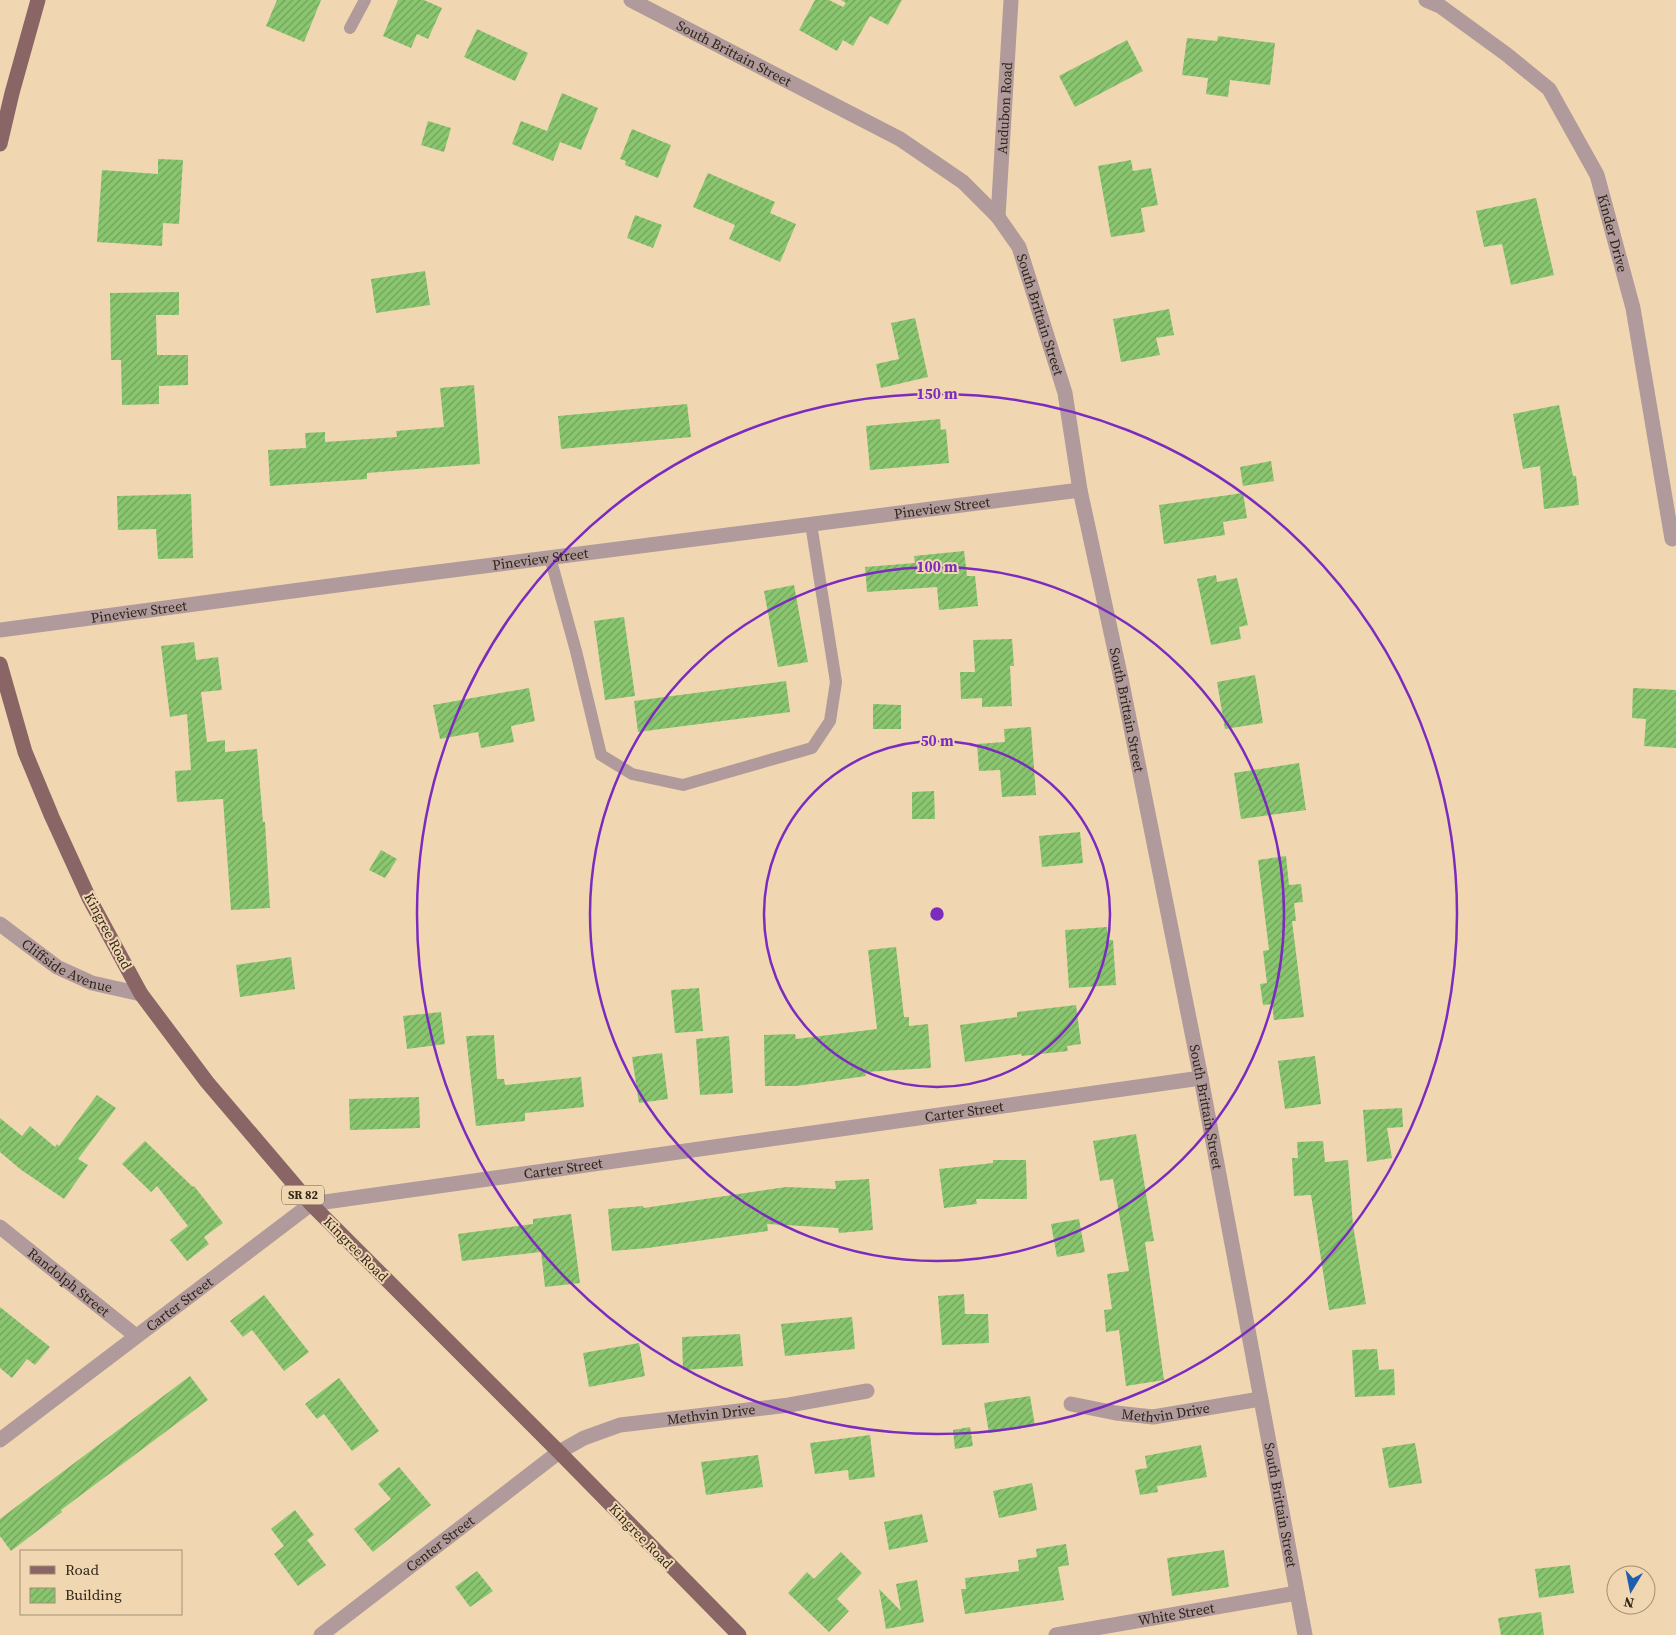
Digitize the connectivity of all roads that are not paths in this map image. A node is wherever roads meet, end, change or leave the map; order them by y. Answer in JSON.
{"nodes":[{"id":1,"x":38,"y":0,"type":"edge"},
{"id":2,"x":365,"y":0,"type":"edge"},
{"id":3,"x":631,"y":0,"type":"edge"},
{"id":4,"x":1011,"y":0,"type":"edge"},
{"id":5,"x":1426,"y":0,"type":"edge"},
{"id":6,"x":350,"y":28,"type":"dead end"},
{"id":7,"x":0,"y":144,"type":"edge"},
{"id":8,"x":998,"y":217,"type":"junction"},
{"id":9,"x":1080,"y":490,"type":"junction"},
{"id":10,"x":811,"y":524,"type":"junction"},
{"id":11,"x":1672,"y":539,"type":"dead end"},
{"id":12,"x":550,"y":557,"type":"junction"},
{"id":13,"x":0,"y":630,"type":"edge"},
{"id":14,"x":0,"y":664,"type":"edge"},
{"id":15,"x":0,"y":924,"type":"edge"},
{"id":16,"x":141,"y":994,"type":"junction"},
{"id":17,"x":1201,"y":1078,"type":"junction"},
{"id":18,"x":310,"y":1204,"type":"junction"},
{"id":19,"x":0,"y":1227,"type":"edge"},
{"id":20,"x":136,"y":1336,"type":"junction"},
{"id":21,"x":867,"y":1391,"type":"dead end"},
{"id":22,"x":1260,"y":1399,"type":"junction"},
{"id":23,"x":1071,"y":1404,"type":"dead end"},
{"id":24,"x":0,"y":1440,"type":"edge"},
{"id":25,"x":559,"y":1452,"type":"junction"},
{"id":26,"x":1297,"y":1593,"type":"junction"},
{"id":27,"x":320,"y":1635,"type":"edge"},
{"id":28,"x":739,"y":1635,"type":"edge"},
{"id":29,"x":1056,"y":1635,"type":"edge"},
{"id":30,"x":1305,"y":1635,"type":"edge"}],
"edges":[{"from":1,"to":7,"type":"main road"},
{"from":2,"to":6,"type":"lane"},
{"from":3,"to":8,"type":"street","name":"South Brittain Street"},
{"from":4,"to":8,"type":"street","name":"Audubon Road"},
{"from":5,"to":11,"type":"street","name":"Kinder Drive"},
{"from":8,"to":9,"type":"street","name":"South Brittain Street"},
{"from":9,"to":10,"type":"street","name":"Pineview Street"},
{"from":9,"to":17,"type":"street","name":"South Brittain Street"},
{"from":10,"to":12,"type":"street","name":"Pineview Street"},
{"from":10,"to":12,"type":"lane"},
{"from":12,"to":13,"type":"street","name":"Pineview Street"},
{"from":14,"to":16,"type":"main road","name":"Kingree Road","number":"SR 82"},
{"from":15,"to":16,"type":"street","name":"Cliffside Avenue"},
{"from":16,"to":18,"type":"main road","name":"Kingree Road","number":"SR 82"},
{"from":17,"to":18,"type":"street","name":"Carter Street"},
{"from":17,"to":22,"type":"street","name":"South Brittain Street"},
{"from":18,"to":20,"type":"street","name":"Carter Street"},
{"from":18,"to":25,"type":"main road","name":"Kingree Road","number":"SR 82"},
{"from":19,"to":20,"type":"street","name":"Randolph Street"},
{"from":20,"to":24,"type":"street","name":"Carter Street"},
{"from":21,"to":25,"type":"street","name":"Methvin Drive"},
{"from":22,"to":23,"type":"street","name":"Methvin Drive"},
{"from":22,"to":26,"type":"street","name":"South Brittain Street"},
{"from":25,"to":27,"type":"street","name":"Center Street"},
{"from":25,"to":28,"type":"main road","name":"Kingree Road","number":"SR 82"},
{"from":26,"to":29,"type":"street","name":"White Street"},
{"from":26,"to":30,"type":"street","name":"South Brittain Street"}]}
